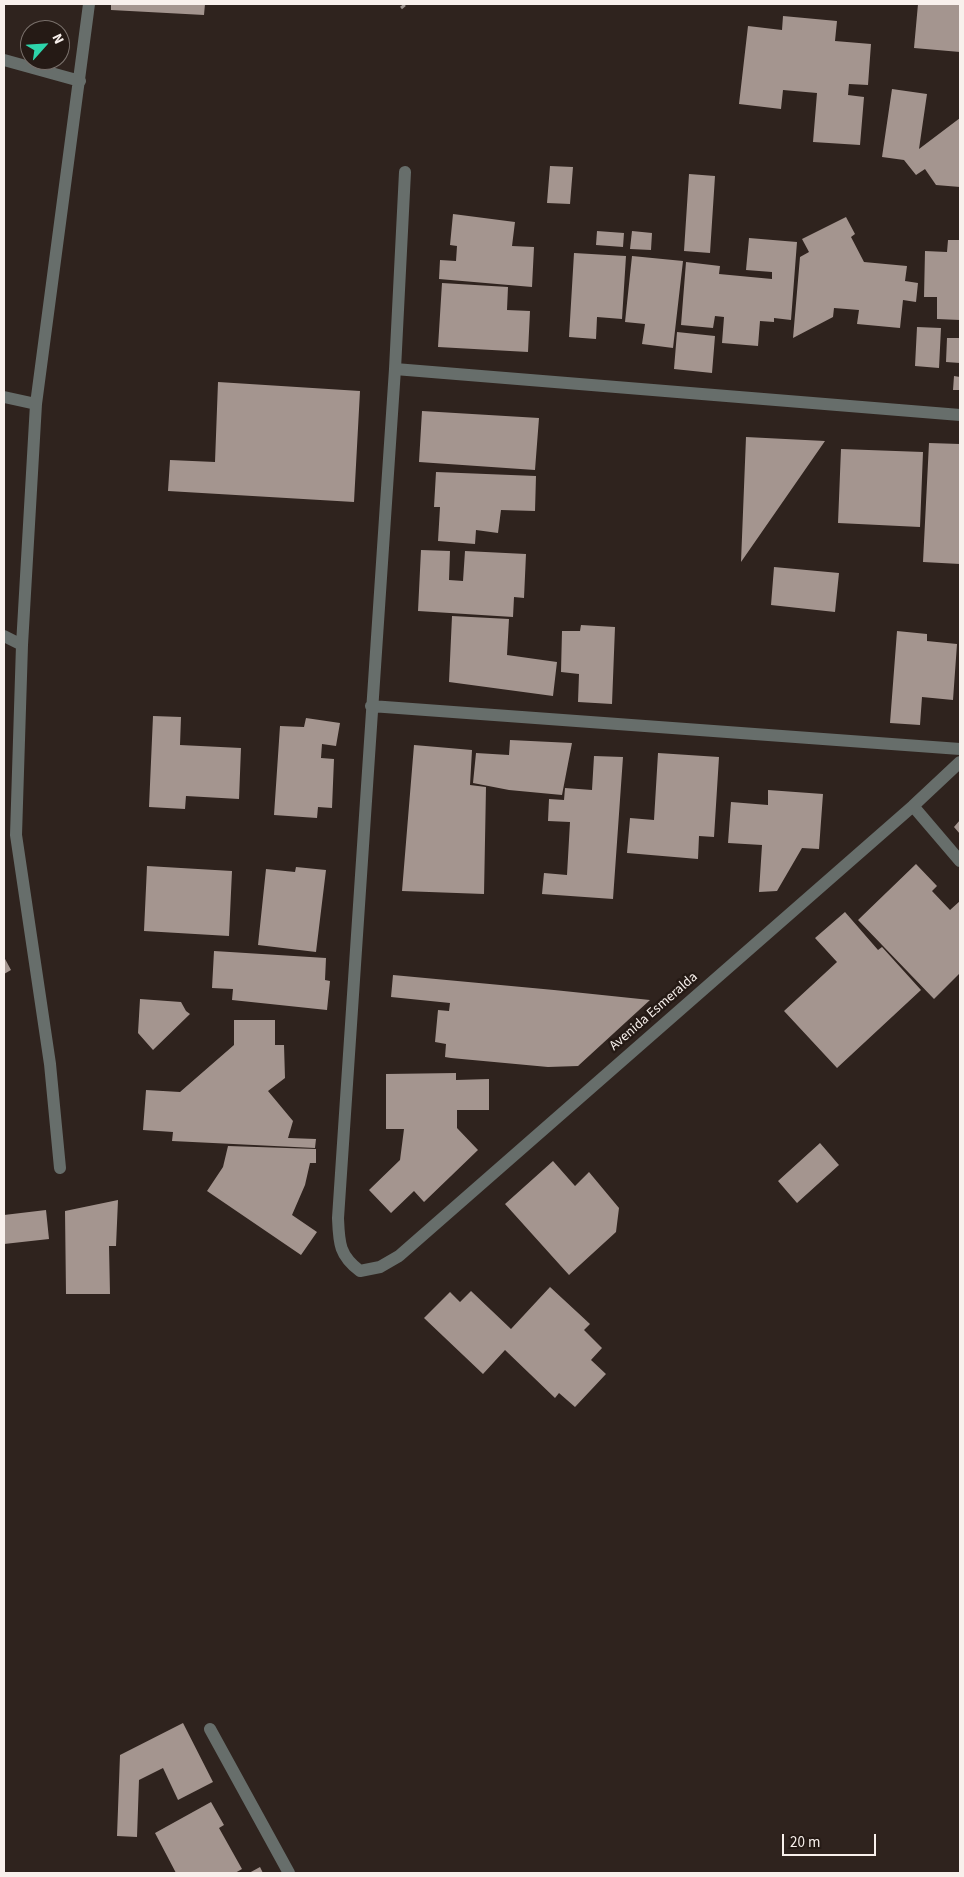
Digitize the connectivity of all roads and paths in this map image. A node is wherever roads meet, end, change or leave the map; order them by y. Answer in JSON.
{"nodes":[{"id":1,"x":89,"y":4,"type":"edge"},
{"id":2,"x":406,"y":4,"type":"edge"},
{"id":3,"x":401,"y":8,"type":"dead end"},
{"id":4,"x":4,"y":60,"type":"edge"},
{"id":5,"x":80,"y":81,"type":"junction"},
{"id":6,"x":405,"y":172,"type":"dead end"},
{"id":7,"x":395,"y":368,"type":"junction"},
{"id":8,"x":4,"y":397,"type":"edge"},
{"id":9,"x":36,"y":404,"type":"junction"},
{"id":10,"x":960,"y":415,"type":"edge"},
{"id":11,"x":4,"y":636,"type":"edge"},
{"id":12,"x":22,"y":645,"type":"junction"},
{"id":13,"x":371,"y":706,"type":"junction"},
{"id":14,"x":960,"y":749,"type":"edge"},
{"id":15,"x":960,"y":762,"type":"edge"},
{"id":16,"x":913,"y":806,"type":"junction"},
{"id":17,"x":960,"y":861,"type":"edge"},
{"id":18,"x":60,"y":1168,"type":"dead end"},
{"id":19,"x":210,"y":1729,"type":"dead end"},
{"id":20,"x":289,"y":1873,"type":"edge"}],
"edges":[{"from":1,"to":5,"type":"street"},
{"from":2,"to":3,"type":"path"},
{"from":4,"to":5,"type":"street"},
{"from":5,"to":9,"type":"street"},
{"from":6,"to":7,"type":"street"},
{"from":7,"to":10,"type":"street"},
{"from":7,"to":13,"type":"street"},
{"from":8,"to":9,"type":"street"},
{"from":9,"to":12,"type":"street"},
{"from":11,"to":12,"type":"street"},
{"from":12,"to":18,"type":"street"},
{"from":13,"to":14,"type":"street"},
{"from":13,"to":16,"type":"street","name":"Avenida Esmeralda"},
{"from":15,"to":16,"type":"street","name":"Avenida Esmeralda"},
{"from":16,"to":17,"type":"street"},
{"from":19,"to":20,"type":"street"}]}
